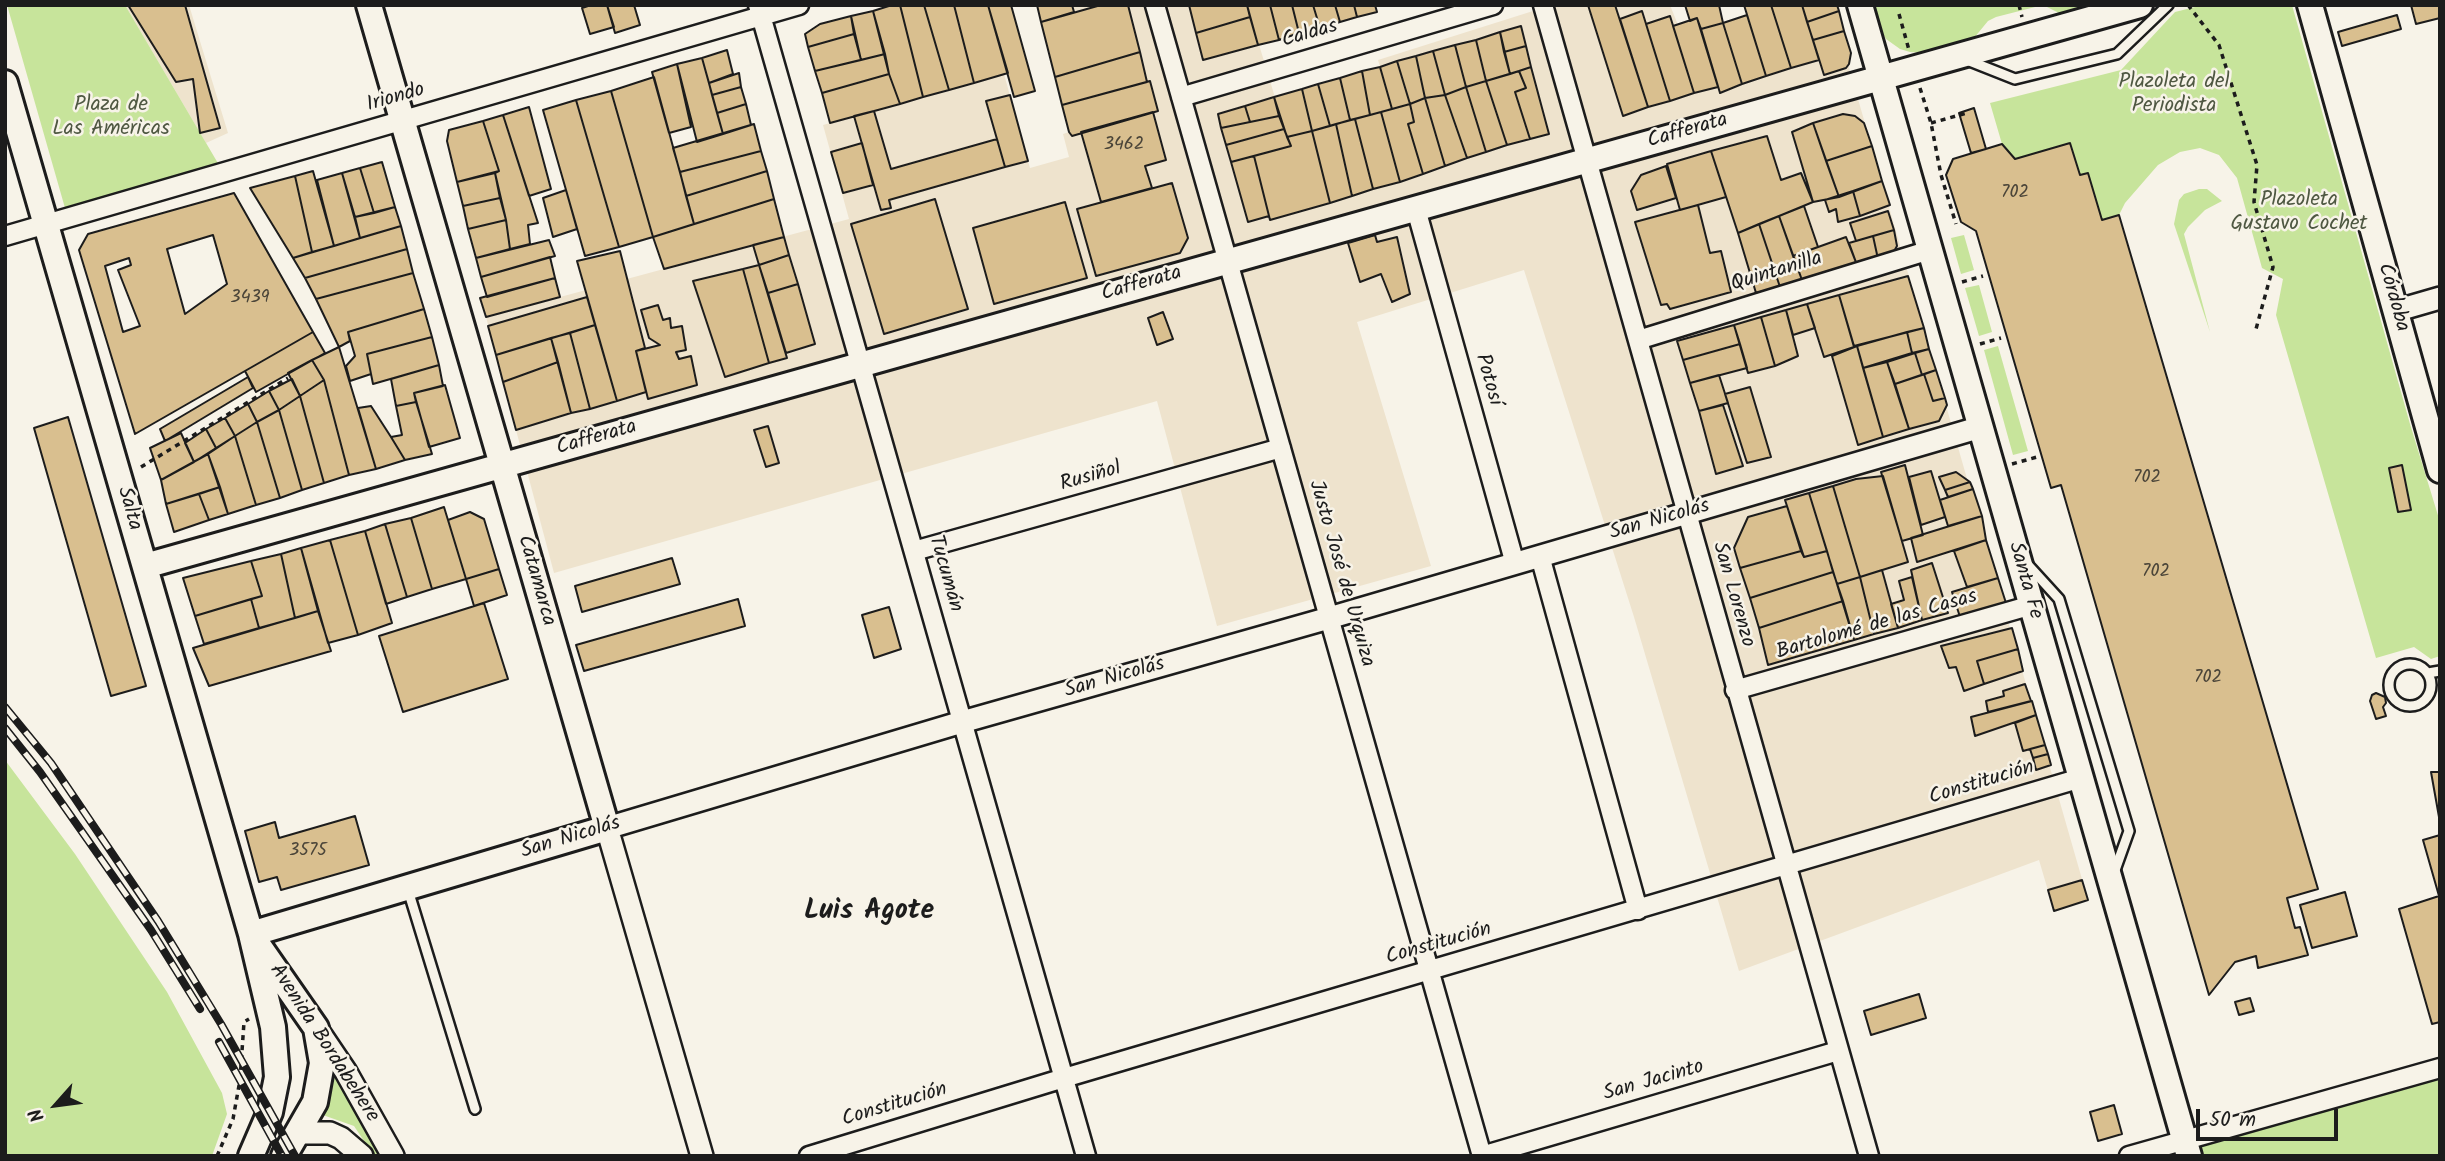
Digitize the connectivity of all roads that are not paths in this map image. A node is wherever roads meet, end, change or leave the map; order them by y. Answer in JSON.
{"nodes":[{"id":1,"x":369,"y":5,"type":"edge"},
{"id":2,"x":799,"y":5,"type":"edge"},
{"id":3,"x":1155,"y":5,"type":"edge"},
{"id":4,"x":1493,"y":5,"type":"edge"},
{"id":5,"x":1543,"y":5,"type":"edge"},
{"id":6,"x":1860,"y":5,"type":"edge"},
{"id":7,"x":2140,"y":5,"type":"edge"},
{"id":8,"x":2168,"y":5,"type":"edge"},
{"id":9,"x":2310,"y":5,"type":"edge"},
{"id":10,"x":759,"y":11,"type":"edge"},
{"id":11,"x":1959,"y":56,"type":"junction"},
{"id":12,"x":1881,"y":78,"type":"junction"},
{"id":13,"x":5,"y":83,"type":"edge"},
{"id":14,"x":1181,"y":97,"type":"junction"},
{"id":15,"x":403,"y":120,"type":"junction"},
{"id":16,"x":1587,"y":160,"type":"junction"},
{"id":17,"x":1416,"y":209,"type":"junction"},
{"id":18,"x":46,"y":224,"type":"junction"},
{"id":19,"x":5,"y":236,"type":"edge"},
{"id":20,"x":1930,"y":250,"type":"junction"},
{"id":21,"x":1227,"y":262,"type":"junction"},
{"id":22,"x":2440,"y":298,"type":"edge"},
{"id":23,"x":2395,"y":311,"type":"junction"},
{"id":24,"x":1638,"y":340,"type":"junction"},
{"id":25,"x":860,"y":365,"type":"junction"},
{"id":26,"x":1981,"y":427,"type":"junction"},
{"id":27,"x":1281,"y":448,"type":"junction"},
{"id":28,"x":502,"y":466,"type":"junction"},
{"id":29,"x":2440,"y":470,"type":"edge"},
{"id":30,"x":1686,"y":514,"type":"junction"},
{"id":31,"x":914,"y":551,"type":"junction"},
{"id":32,"x":2017,"y":554,"type":"junction"},
{"id":33,"x":1540,"y":556,"type":"junction"},
{"id":34,"x":1515,"y":564,"type":"junction"},
{"id":35,"x":145,"y":566,"type":"junction"},
{"id":36,"x":2032,"y":605,"type":"junction"},
{"id":37,"x":1329,"y":618,"type":"junction"},
{"id":38,"x":2440,"y":671,"type":"edge"},
{"id":39,"x":2428,"y":673,"type":"junction"},
{"id":40,"x":1735,"y":690,"type":"junction"},
{"id":41,"x":2440,"y":697,"type":"edge"},
{"id":42,"x":2420,"y":704,"type":"junction"},
{"id":43,"x":962,"y":722,"type":"junction"},
{"id":44,"x":2081,"y":778,"type":"junction"},
{"id":45,"x":607,"y":828,"type":"junction"},
{"id":46,"x":1785,"y":866,"type":"junction"},
{"id":47,"x":2111,"y":882,"type":"junction"},
{"id":48,"x":407,"y":888,"type":"junction"},
{"id":49,"x":1638,"y":911,"type":"junction"},
{"id":50,"x":251,"y":934,"type":"junction"},
{"id":51,"x":1429,"y":972,"type":"junction"},
{"id":52,"x":316,"y":1028,"type":"junction"},
{"id":53,"x":1838,"y":1051,"type":"junction"},
{"id":54,"x":2440,"y":1068,"type":"edge"},
{"id":55,"x":1064,"y":1078,"type":"junction"},
{"id":56,"x":475,"y":1109,"type":"dead end"},
{"id":57,"x":297,"y":1133,"type":"junction"},
{"id":58,"x":2187,"y":1148,"type":"edge"},
{"id":59,"x":251,"y":1156,"type":"edge"},
{"id":60,"x":284,"y":1156,"type":"edge"},
{"id":61,"x":362,"y":1156,"type":"edge"},
{"id":62,"x":393,"y":1156,"type":"edge"},
{"id":63,"x":702,"y":1156,"type":"edge"},
{"id":64,"x":809,"y":1156,"type":"edge"},
{"id":65,"x":1086,"y":1156,"type":"edge"},
{"id":66,"x":1482,"y":1156,"type":"edge"},
{"id":67,"x":1868,"y":1156,"type":"edge"},
{"id":68,"x":2129,"y":1156,"type":"edge"}],
"edges":[{"from":1,"to":15,"type":"main road","name":"Catamarca"},
{"from":2,"to":10,"type":"street","name":"Iriondo"},
{"from":3,"to":14,"type":"street","name":"Justo José de Urquiza"},
{"from":4,"to":14,"type":"street","name":"Caldas"},
{"from":5,"to":16,"type":"street","name":"San Lorenzo"},
{"from":6,"to":12,"type":"main road","name":"Santa Fe"},
{"from":7,"to":11,"type":"main road","name":"Cafferata"},
{"from":8,"to":11,"type":"lane"},
{"from":9,"to":23,"type":"main road","name":"Córdoba"},
{"from":10,"to":15,"type":"street","name":"Iriondo"},
{"from":10,"to":25,"type":"street","name":"Tucumán"},
{"from":11,"to":12,"type":"main road","name":"Cafferata"},
{"from":12,"to":16,"type":"main road","name":"Cafferata"},
{"from":12,"to":20,"type":"main road","name":"Santa Fe"},
{"from":13,"to":18,"type":"main road","name":"Salta"},
{"from":14,"to":21,"type":"street","name":"Justo José de Urquiza"},
{"from":15,"to":18,"type":"street","name":"Iriondo"},
{"from":15,"to":28,"type":"main road","name":"Catamarca"},
{"from":16,"to":17,"type":"main road","name":"Cafferata"},
{"from":16,"to":24,"type":"street","name":"San Lorenzo"},
{"from":17,"to":21,"type":"main road","name":"Cafferata"},
{"from":17,"to":34,"type":"street","name":"Potosí"},
{"from":18,"to":19,"type":"street","name":"Iriondo"},
{"from":18,"to":35,"type":"main road","name":"Salta"},
{"from":20,"to":24,"type":"street","name":"Quintanilla"},
{"from":20,"to":26,"type":"main road","name":"Santa Fe"},
{"from":21,"to":25,"type":"main road","name":"Cafferata"},
{"from":21,"to":27,"type":"street","name":"Justo José de Urquiza"},
{"from":22,"to":23,"type":"street"},
{"from":23,"to":29,"type":"main road","name":"Córdoba"},
{"from":24,"to":30,"type":"street","name":"San Lorenzo"},
{"from":25,"to":28,"type":"main road","name":"Cafferata"},
{"from":25,"to":31,"type":"street","name":"Tucumán"},
{"from":26,"to":30,"type":"street","name":"San Nicolás"},
{"from":26,"to":32,"type":"main road","name":"Santa Fe"},
{"from":27,"to":31,"type":"street","name":"Rusiñol"},
{"from":27,"to":37,"type":"street","name":"Justo José de Urquiza"},
{"from":28,"to":35,"type":"main road","name":"Cafferata"},
{"from":28,"to":45,"type":"main road","name":"Catamarca"},
{"from":30,"to":33,"type":"street","name":"San Nicolás"},
{"from":30,"to":40,"type":"street","name":"San Lorenzo"},
{"from":31,"to":43,"type":"street","name":"Tucumán"},
{"from":32,"to":36,"type":"main road","name":"Santa Fe"},
{"from":32,"to":47,"type":"lane"},
{"from":33,"to":34,"type":"street","name":"San Nicolás"},
{"from":33,"to":49,"type":"street"},
{"from":34,"to":37,"type":"street","name":"San Nicolás"},
{"from":35,"to":50,"type":"main road","name":"Salta"},
{"from":36,"to":40,"type":"street","name":"Bartolomé de las Casas"},
{"from":36,"to":44,"type":"main road","name":"Santa Fe"},
{"from":37,"to":43,"type":"street","name":"San Nicolás"},
{"from":37,"to":51,"type":"street","name":"Justo José de Urquiza"},
{"from":38,"to":39,"type":"lane"},
{"from":39,"to":42,"type":"lane"},
{"from":39,"to":42,"type":"lane"},
{"from":40,"to":46,"type":"street","name":"San Lorenzo"},
{"from":41,"to":42,"type":"lane"},
{"from":43,"to":45,"type":"street","name":"San Nicolás"},
{"from":43,"to":55,"type":"street","name":"Tucumán"},
{"from":44,"to":46,"type":"street","name":"Constitución"},
{"from":44,"to":47,"type":"main road","name":"Santa Fe"},
{"from":45,"to":48,"type":"main road","name":"San Nicolás"},
{"from":45,"to":63,"type":"street","name":"Catamarca"},
{"from":46,"to":49,"type":"street","name":"Constitución"},
{"from":46,"to":53,"type":"street","name":"San Lorenzo"},
{"from":47,"to":58,"type":"main road","name":"Santa Fe"},
{"from":48,"to":50,"type":"main road","name":"San Nicolás"},
{"from":48,"to":56,"type":"lane"},
{"from":49,"to":51,"type":"street","name":"Constitución"},
{"from":50,"to":52,"type":"main road","name":"Avenida Bordabehere"},
{"from":50,"to":59,"type":"main road","name":"Salta"},
{"from":51,"to":55,"type":"street","name":"Constitución"},
{"from":51,"to":66,"type":"street","name":"Justo José de Urquiza"},
{"from":52,"to":57,"type":"main road"},
{"from":52,"to":62,"type":"street","name":"Avenida Bordabehere"},
{"from":53,"to":66,"type":"street","name":"San Jacinto"},
{"from":53,"to":67,"type":"street","name":"San Lorenzo"},
{"from":54,"to":58,"type":"street"},
{"from":55,"to":64,"type":"street","name":"Constitución"},
{"from":55,"to":65,"type":"street","name":"Tucumán"},
{"from":57,"to":60,"type":"main road"},
{"from":57,"to":61,"type":"street","name":"Avenida Bordabehere"},
{"from":58,"to":68,"type":"street"}]}
